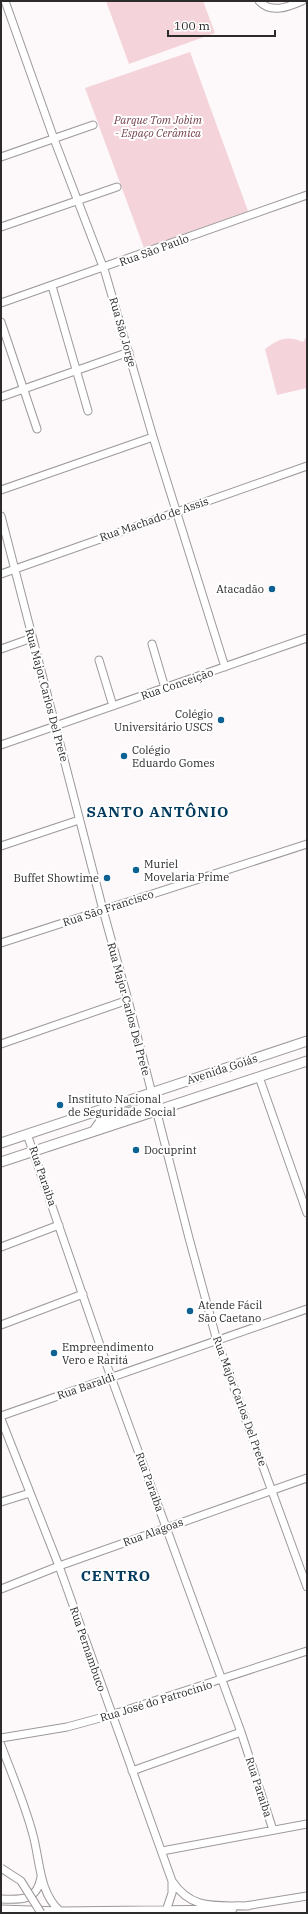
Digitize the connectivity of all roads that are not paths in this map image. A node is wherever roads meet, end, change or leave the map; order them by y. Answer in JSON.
{"nodes":[{"id":1,"x":5,"y":1,"type":"edge"},
{"id":2,"x":259,"y":1,"type":"edge"},
{"id":3,"x":302,"y":1,"type":"edge"},
{"id":4,"x":93,"y":125,"type":"dead end"},
{"id":5,"x":54,"y":139,"type":"junction"},
{"id":6,"x":1,"y":156,"type":"edge"},
{"id":7,"x":117,"y":187,"type":"dead end"},
{"id":8,"x":307,"y":195,"type":"edge"},
{"id":9,"x":78,"y":200,"type":"junction"},
{"id":10,"x":1,"y":227,"type":"edge"},
{"id":11,"x":104,"y":268,"type":"junction"},
{"id":12,"x":52,"y":286,"type":"junction"},
{"id":13,"x":1,"y":303,"type":"edge"},
{"id":14,"x":1,"y":322,"type":"edge"},
{"id":15,"x":129,"y":352,"type":"junction"},
{"id":16,"x":76,"y":370,"type":"junction"},
{"id":17,"x":24,"y":389,"type":"junction"},
{"id":18,"x":1,"y":397,"type":"edge"},
{"id":19,"x":88,"y":412,"type":"dead end"},
{"id":20,"x":37,"y":429,"type":"dead end"},
{"id":21,"x":153,"y":437,"type":"junction"},
{"id":22,"x":307,"y":466,"type":"edge"},
{"id":23,"x":1,"y":490,"type":"edge"},
{"id":24,"x":177,"y":511,"type":"junction"},
{"id":25,"x":1,"y":516,"type":"edge"},
{"id":26,"x":14,"y":569,"type":"junction"},
{"id":27,"x":1,"y":574,"type":"edge"},
{"id":28,"x":32,"y":638,"type":"junction"},
{"id":29,"x":307,"y":638,"type":"edge"},
{"id":30,"x":152,"y":644,"type":"dead end"},
{"id":31,"x":1,"y":649,"type":"edge"},
{"id":32,"x":99,"y":660,"type":"dead end"},
{"id":33,"x":225,"y":668,"type":"junction"},
{"id":34,"x":165,"y":688,"type":"junction"},
{"id":35,"x":113,"y":706,"type":"junction"},
{"id":36,"x":56,"y":727,"type":"junction"},
{"id":37,"x":1,"y":745,"type":"edge"},
{"id":38,"x":79,"y":820,"type":"junction"},
{"id":39,"x":307,"y":844,"type":"edge"},
{"id":40,"x":1,"y":846,"type":"edge"},
{"id":41,"x":103,"y":910,"type":"junction"},
{"id":42,"x":1,"y":943,"type":"edge"},
{"id":43,"x":128,"y":1000,"type":"junction"},
{"id":44,"x":307,"y":1041,"type":"edge"},
{"id":45,"x":1,"y":1044,"type":"edge"},
{"id":46,"x":307,"y":1061,"type":"edge"},
{"id":47,"x":259,"y":1077,"type":"junction"},
{"id":48,"x":151,"y":1092,"type":"junction"},
{"id":49,"x":155,"y":1108,"type":"junction"},
{"id":50,"x":28,"y":1134,"type":"junction"},
{"id":51,"x":1,"y":1143,"type":"edge"},
{"id":52,"x":34,"y":1151,"type":"junction"},
{"id":53,"x":1,"y":1162,"type":"edge"},
{"id":54,"x":307,"y":1213,"type":"edge"},
{"id":55,"x":60,"y":1225,"type":"junction"},
{"id":56,"x":1,"y":1247,"type":"edge"},
{"id":57,"x":83,"y":1294,"type":"junction"},
{"id":58,"x":307,"y":1309,"type":"edge"},
{"id":59,"x":1,"y":1325,"type":"edge"},
{"id":60,"x":217,"y":1341,"type":"junction"},
{"id":61,"x":111,"y":1378,"type":"junction"},
{"id":62,"x":1,"y":1416,"type":"edge"},
{"id":63,"x":1,"y":1419,"type":"edge"},
{"id":64,"x":307,"y":1478,"type":"edge"},
{"id":65,"x":272,"y":1491,"type":"junction"},
{"id":66,"x":30,"y":1493,"type":"junction"},
{"id":67,"x":1,"y":1502,"type":"edge"},
{"id":68,"x":167,"y":1528,"type":"junction"},
{"id":69,"x":59,"y":1566,"type":"junction"},
{"id":70,"x":307,"y":1587,"type":"edge"},
{"id":71,"x":1,"y":1589,"type":"edge"},
{"id":72,"x":307,"y":1650,"type":"edge"},
{"id":73,"x":222,"y":1680,"type":"junction"},
{"id":74,"x":111,"y":1715,"type":"junction"},
{"id":75,"x":241,"y":1732,"type":"junction"},
{"id":76,"x":1,"y":1738,"type":"edge"},
{"id":77,"x":1,"y":1745,"type":"edge"},
{"id":78,"x":132,"y":1771,"type":"junction"},
{"id":79,"x":307,"y":1824,"type":"edge"},
{"id":80,"x":273,"y":1830,"type":"junction"},
{"id":81,"x":162,"y":1851,"type":"junction"},
{"id":82,"x":1,"y":1868,"type":"edge"},
{"id":83,"x":41,"y":1877,"type":"junction"},
{"id":84,"x":172,"y":1881,"type":"junction"},
{"id":85,"x":307,"y":1896,"type":"edge"},
{"id":86,"x":1,"y":1899,"type":"edge"},
{"id":87,"x":248,"y":1906,"type":"junction"},
{"id":88,"x":1,"y":1909,"type":"edge"},
{"id":89,"x":60,"y":1911,"type":"junction"},
{"id":90,"x":166,"y":1911,"type":"junction"},
{"id":91,"x":41,"y":1913,"type":"edge"}],
"edges":[{"from":1,"to":5,"type":"street","name":"Rua São Jorge"},
{"from":2,"to":3,"type":"street"},
{"from":4,"to":5,"type":"street"},
{"from":5,"to":6,"type":"street"},
{"from":5,"to":9,"type":"street","name":"Rua São Jorge"},
{"from":7,"to":9,"type":"street"},
{"from":8,"to":11,"type":"street","name":"Rua São Paulo"},
{"from":9,"to":10,"type":"street"},
{"from":9,"to":11,"type":"street","name":"Rua São Jorge"},
{"from":11,"to":12,"type":"street","name":"Rua São Paulo"},
{"from":11,"to":15,"type":"street","name":"Rua São Jorge"},
{"from":12,"to":13,"type":"street","name":"Rua São Paulo"},
{"from":12,"to":16,"type":"street"},
{"from":14,"to":17,"type":"street"},
{"from":15,"to":16,"type":"street"},
{"from":15,"to":21,"type":"street","name":"Rua São Jorge"},
{"from":16,"to":17,"type":"street"},
{"from":16,"to":19,"type":"street"},
{"from":17,"to":18,"type":"street"},
{"from":17,"to":20,"type":"street"},
{"from":21,"to":23,"type":"street"},
{"from":21,"to":24,"type":"street","name":"Rua São Jorge"},
{"from":22,"to":24,"type":"street","name":"Rua Machado de Assis"},
{"from":24,"to":26,"type":"street","name":"Rua Machado de Assis"},
{"from":24,"to":33,"type":"street","name":"Rua São Jorge"},
{"from":25,"to":26,"type":"street","name":"Rua Major Carlos Del Prete"},
{"from":26,"to":27,"type":"street","name":"Rua Machado de Assis"},
{"from":26,"to":28,"type":"street","name":"Rua Major Carlos Del Prete"},
{"from":28,"to":31,"type":"street"},
{"from":28,"to":36,"type":"street","name":"Rua Major Carlos Del Prete"},
{"from":29,"to":33,"type":"street","name":"Rua Conceição"},
{"from":30,"to":34,"type":"street"},
{"from":32,"to":35,"type":"street"},
{"from":33,"to":34,"type":"street","name":"Rua Conceição"},
{"from":34,"to":35,"type":"street","name":"Rua Conceição"},
{"from":35,"to":36,"type":"street","name":"Rua Conceição"},
{"from":36,"to":37,"type":"street","name":"Rua Conceição"},
{"from":36,"to":38,"type":"street","name":"Rua Major Carlos Del Prete"},
{"from":38,"to":40,"type":"street"},
{"from":38,"to":41,"type":"street","name":"Rua Major Carlos Del Prete"},
{"from":39,"to":41,"type":"street","name":"Rua São Francisco"},
{"from":41,"to":42,"type":"street","name":"Rua São Francisco"},
{"from":41,"to":43,"type":"street","name":"Rua Major Carlos Del Prete"},
{"from":43,"to":45,"type":"street"},
{"from":43,"to":48,"type":"street","name":"Rua Major Carlos Del Prete"},
{"from":44,"to":48,"type":"main road","name":"Avenida Goiás"},
{"from":46,"to":47,"type":"main road","name":"Avenida Goiás"},
{"from":47,"to":49,"type":"main road","name":"Avenida Goiás"},
{"from":47,"to":54,"type":"street"},
{"from":48,"to":49,"type":"street","name":"Rua Major Carlos Del Prete"},
{"from":48,"to":50,"type":"main road","name":"Avenida Goiás"},
{"from":49,"to":52,"type":"main road","name":"Avenida Goiás"},
{"from":49,"to":60,"type":"street","name":"Rua Major Carlos Del Prete"},
{"from":50,"to":51,"type":"main road","name":"Avenida Goiás"},
{"from":50,"to":52,"type":"street","name":"Rua Paraiba"},
{"from":52,"to":53,"type":"main road","name":"Avenida Goiás"},
{"from":52,"to":55,"type":"street","name":"Rua Paraiba"},
{"from":55,"to":56,"type":"street"},
{"from":55,"to":57,"type":"street","name":"Rua Paraiba"},
{"from":57,"to":59,"type":"street"},
{"from":57,"to":61,"type":"street","name":"Rua Paraiba"},
{"from":58,"to":60,"type":"street","name":"Rua Baraldi"},
{"from":60,"to":61,"type":"street","name":"Rua Baraldi"},
{"from":60,"to":65,"type":"street","name":"Rua Major Carlos Del Prete"},
{"from":61,"to":62,"type":"street","name":"Rua Baraldi"},
{"from":61,"to":68,"type":"street","name":"Rua Paraiba"},
{"from":63,"to":66,"type":"street","name":"Rua Pernambuco"},
{"from":64,"to":65,"type":"street","name":"Rua Alagoas"},
{"from":65,"to":68,"type":"street","name":"Rua Alagoas"},
{"from":65,"to":70,"type":"street","name":"Rua Major Carlos Del Prete"},
{"from":66,"to":67,"type":"street"},
{"from":66,"to":69,"type":"street","name":"Rua Pernambuco"},
{"from":68,"to":69,"type":"street","name":"Rua Alagoas"},
{"from":68,"to":73,"type":"street","name":"Rua Paraiba"},
{"from":69,"to":71,"type":"street","name":"Rua Alagoas"},
{"from":69,"to":74,"type":"street","name":"Rua Pernambuco"},
{"from":72,"to":73,"type":"street","name":"Rua José do Patrocinio"},
{"from":73,"to":74,"type":"street","name":"Rua José do Patrocinio"},
{"from":73,"to":75,"type":"street","name":"Rua Paraiba"},
{"from":74,"to":76,"type":"street","name":"Rua José do Patrocinio"},
{"from":74,"to":78,"type":"street","name":"Rua Pernambuco"},
{"from":75,"to":78,"type":"street"},
{"from":75,"to":80,"type":"street","name":"Rua Paraiba"},
{"from":77,"to":83,"type":"street"},
{"from":78,"to":81,"type":"street","name":"Rua Pernambuco"},
{"from":79,"to":80,"type":"street"},
{"from":80,"to":81,"type":"street"},
{"from":81,"to":84,"type":"street","name":"Rua Pernambuco"},
{"from":82,"to":91,"type":"street","bridge":true},
{"from":83,"to":86,"type":"street"},
{"from":83,"to":89,"type":"street"},
{"from":84,"to":87,"type":"street","name":"Rua Pernambuco"},
{"from":84,"to":90,"type":"street","name":"Rua Pernambuco"},
{"from":85,"to":87,"type":"street"},
{"from":87,"to":90,"type":"street"},
{"from":88,"to":89,"type":"street"},
{"from":89,"to":90,"type":"street"}]}
